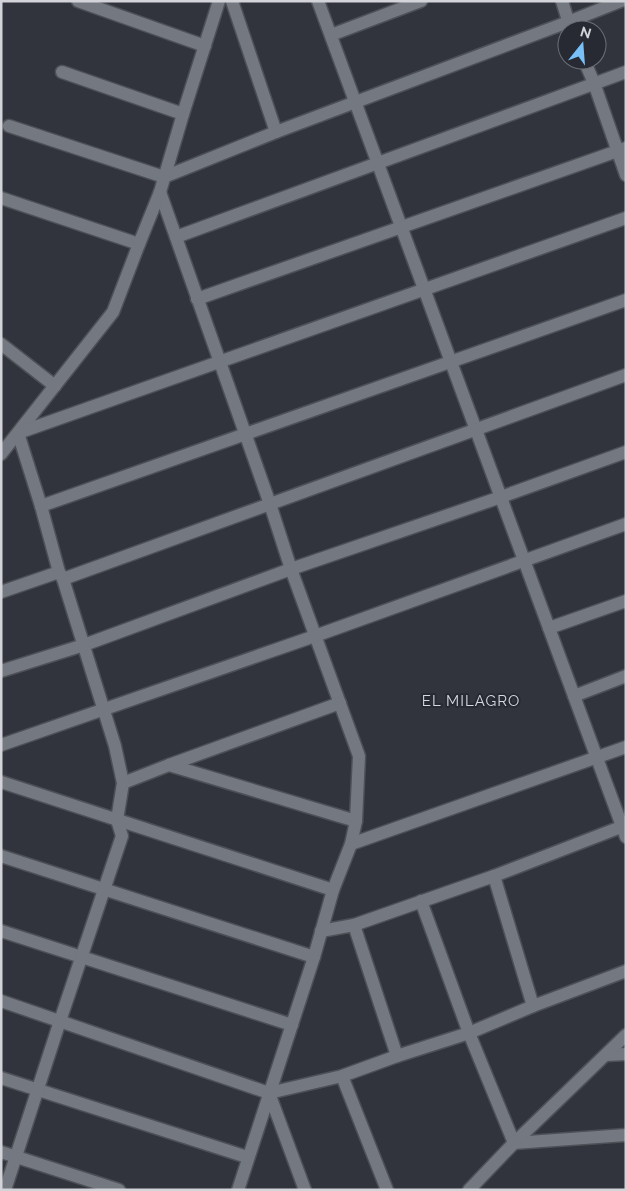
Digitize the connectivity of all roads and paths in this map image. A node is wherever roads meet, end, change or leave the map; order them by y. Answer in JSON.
{"nodes":[{"id":1,"x":78,"y":1,"type":"edge"},
{"id":2,"x":219,"y":1,"type":"edge"},
{"id":3,"x":232,"y":1,"type":"edge"},
{"id":4,"x":318,"y":1,"type":"edge"},
{"id":5,"x":421,"y":1,"type":"edge"},
{"id":6,"x":562,"y":1,"type":"edge"},
{"id":7,"x":621,"y":1,"type":"edge"},
{"id":8,"x":568,"y":20,"type":"edge"},
{"id":9,"x":582,"y":20,"type":"edge"},
{"id":10,"x":557,"y":31,"type":"edge"},
{"id":11,"x":331,"y":35,"type":"junction"},
{"id":12,"x":205,"y":46,"type":"junction"},
{"id":13,"x":588,"y":70,"type":"edge"},
{"id":14,"x":62,"y":72,"type":"dead end"},
{"id":15,"x":626,"y":72,"type":"edge"},
{"id":16,"x":594,"y":83,"type":"junction"},
{"id":17,"x":356,"y":102,"type":"junction"},
{"id":18,"x":183,"y":114,"type":"junction"},
{"id":19,"x":9,"y":126,"type":"dead end"},
{"id":20,"x":276,"y":132,"type":"junction"},
{"id":21,"x":622,"y":149,"type":"edge"},
{"id":22,"x":378,"y":163,"type":"junction"},
{"id":23,"x":626,"y":175,"type":"edge"},
{"id":24,"x":164,"y":177,"type":"junction"},
{"id":25,"x":160,"y":192,"type":"junction"},
{"id":26,"x":1,"y":198,"type":"edge"},
{"id":27,"x":626,"y":218,"type":"edge"},
{"id":28,"x":401,"y":227,"type":"junction"},
{"id":29,"x":176,"y":237,"type":"junction"},
{"id":30,"x":138,"y":244,"type":"junction"},
{"id":31,"x":424,"y":289,"type":"junction"},
{"id":32,"x":197,"y":300,"type":"junction"},
{"id":33,"x":626,"y":300,"type":"edge"},
{"id":34,"x":1,"y":344,"type":"edge"},
{"id":35,"x":451,"y":361,"type":"junction"},
{"id":36,"x":220,"y":362,"type":"junction"},
{"id":37,"x":626,"y":375,"type":"edge"},
{"id":38,"x":55,"y":386,"type":"junction"},
{"id":39,"x":476,"y":429,"type":"junction"},
{"id":40,"x":18,"y":433,"type":"junction"},
{"id":41,"x":245,"y":434,"type":"junction"},
{"id":42,"x":4,"y":446,"type":"edge"},
{"id":43,"x":626,"y":452,"type":"edge"},
{"id":44,"x":501,"y":497,"type":"junction"},
{"id":45,"x":270,"y":504,"type":"junction"},
{"id":46,"x":41,"y":506,"type":"junction"},
{"id":47,"x":626,"y":524,"type":"edge"},
{"id":48,"x":524,"y":561,"type":"junction"},
{"id":49,"x":291,"y":569,"type":"junction"},
{"id":50,"x":61,"y":575,"type":"junction"},
{"id":51,"x":1,"y":592,"type":"edge"},
{"id":52,"x":626,"y":600,"type":"edge"},
{"id":53,"x":549,"y":628,"type":"junction"},
{"id":54,"x":315,"y":636,"type":"junction"},
{"id":55,"x":84,"y":645,"type":"junction"},
{"id":56,"x":1,"y":671,"type":"edge"},
{"id":57,"x":626,"y":676,"type":"edge"},
{"id":58,"x":574,"y":696,"type":"junction"},
{"id":59,"x":340,"y":704,"type":"junction"},
{"id":60,"x":104,"y":710,"type":"junction"},
{"id":61,"x":1,"y":746,"type":"edge"},
{"id":62,"x":626,"y":746,"type":"edge"},
{"id":63,"x":596,"y":758,"type":"junction"},
{"id":64,"x":168,"y":765,"type":"junction"},
{"id":65,"x":1,"y":782,"type":"edge"},
{"id":66,"x":123,"y":783,"type":"junction"},
{"id":67,"x":117,"y":820,"type":"junction"},
{"id":68,"x":356,"y":821,"type":"junction"},
{"id":69,"x":624,"y":829,"type":"edge"},
{"id":70,"x":351,"y":844,"type":"junction"},
{"id":71,"x":1,"y":856,"type":"edge"},
{"id":72,"x":494,"y":876,"type":"junction"},
{"id":73,"x":105,"y":889,"type":"junction"},
{"id":74,"x":333,"y":890,"type":"junction"},
{"id":75,"x":421,"y":901,"type":"junction"},
{"id":76,"x":354,"y":925,"type":"junction"},
{"id":77,"x":1,"y":931,"type":"edge"},
{"id":78,"x":322,"y":931,"type":"junction"},
{"id":79,"x":83,"y":957,"type":"junction"},
{"id":80,"x":314,"y":957,"type":"junction"},
{"id":81,"x":626,"y":971,"type":"edge"},
{"id":82,"x":1,"y":1001,"type":"edge"},
{"id":83,"x":533,"y":1006,"type":"junction"},
{"id":84,"x":60,"y":1021,"type":"junction"},
{"id":85,"x":292,"y":1025,"type":"junction"},
{"id":86,"x":469,"y":1033,"type":"junction"},
{"id":87,"x":626,"y":1035,"type":"edge"},
{"id":88,"x":626,"y":1054,"type":"edge"},
{"id":89,"x":606,"y":1055,"type":"junction"},
{"id":90,"x":397,"y":1056,"type":"junction"},
{"id":91,"x":342,"y":1076,"type":"junction"},
{"id":92,"x":1,"y":1078,"type":"edge"},
{"id":93,"x":38,"y":1089,"type":"junction"},
{"id":94,"x":269,"y":1093,"type":"junction"},
{"id":95,"x":626,"y":1135,"type":"edge"},
{"id":96,"x":514,"y":1143,"type":"junction"},
{"id":97,"x":1,"y":1152,"type":"edge"},
{"id":98,"x":17,"y":1157,"type":"junction"},
{"id":99,"x":247,"y":1158,"type":"junction"},
{"id":100,"x":6,"y":1190,"type":"edge"},
{"id":101,"x":119,"y":1190,"type":"edge"},
{"id":102,"x":238,"y":1190,"type":"edge"},
{"id":103,"x":305,"y":1190,"type":"edge"},
{"id":104,"x":387,"y":1190,"type":"edge"},
{"id":105,"x":469,"y":1190,"type":"edge"}],
"edges":[{"from":1,"to":12,"type":"street"},
{"from":2,"to":12,"type":"street"},
{"from":3,"to":20,"type":"street"},
{"from":4,"to":11,"type":"street"},
{"from":5,"to":11,"type":"street"},
{"from":6,"to":8,"type":"street"},
{"from":7,"to":9,"type":"street"},
{"from":10,"to":17,"type":"street"},
{"from":11,"to":17,"type":"street"},
{"from":12,"to":18,"type":"street"},
{"from":13,"to":16,"type":"street"},
{"from":14,"to":18,"type":"street"},
{"from":15,"to":16,"type":"street"},
{"from":16,"to":21,"type":"street"},
{"from":16,"to":22,"type":"street"},
{"from":17,"to":20,"type":"street"},
{"from":17,"to":22,"type":"street"},
{"from":18,"to":24,"type":"street"},
{"from":19,"to":24,"type":"street"},
{"from":20,"to":24,"type":"street"},
{"from":21,"to":23,"type":"street"},
{"from":21,"to":28,"type":"street"},
{"from":22,"to":28,"type":"street"},
{"from":22,"to":29,"type":"street"},
{"from":24,"to":25,"type":"street"},
{"from":25,"to":29,"type":"street"},
{"from":25,"to":30,"type":"street"},
{"from":26,"to":30,"type":"street"},
{"from":27,"to":31,"type":"street"},
{"from":28,"to":31,"type":"street"},
{"from":28,"to":32,"type":"street"},
{"from":29,"to":32,"type":"street"},
{"from":30,"to":38,"type":"street"},
{"from":31,"to":35,"type":"street"},
{"from":31,"to":36,"type":"street"},
{"from":32,"to":36,"type":"street"},
{"from":33,"to":35,"type":"street"},
{"from":34,"to":38,"type":"street"},
{"from":35,"to":39,"type":"street"},
{"from":35,"to":41,"type":"street"},
{"from":36,"to":40,"type":"street"},
{"from":36,"to":41,"type":"street"},
{"from":37,"to":39,"type":"street"},
{"from":38,"to":40,"type":"street"},
{"from":39,"to":44,"type":"street"},
{"from":39,"to":45,"type":"street"},
{"from":40,"to":42,"type":"street"},
{"from":40,"to":46,"type":"street"},
{"from":41,"to":45,"type":"street"},
{"from":41,"to":46,"type":"street"},
{"from":43,"to":44,"type":"street"},
{"from":44,"to":48,"type":"street"},
{"from":44,"to":49,"type":"street"},
{"from":45,"to":49,"type":"street"},
{"from":45,"to":50,"type":"street"},
{"from":46,"to":50,"type":"street"},
{"from":47,"to":48,"type":"street"},
{"from":48,"to":53,"type":"street"},
{"from":48,"to":54,"type":"street"},
{"from":49,"to":54,"type":"street"},
{"from":49,"to":55,"type":"street"},
{"from":50,"to":51,"type":"street"},
{"from":50,"to":55,"type":"street"},
{"from":52,"to":53,"type":"street"},
{"from":53,"to":58,"type":"street"},
{"from":54,"to":59,"type":"street"},
{"from":54,"to":60,"type":"street"},
{"from":55,"to":56,"type":"street"},
{"from":55,"to":60,"type":"street"},
{"from":57,"to":58,"type":"street"},
{"from":58,"to":63,"type":"street"},
{"from":59,"to":64,"type":"street"},
{"from":59,"to":68,"type":"street"},
{"from":60,"to":61,"type":"street"},
{"from":60,"to":66,"type":"street"},
{"from":62,"to":63,"type":"street"},
{"from":63,"to":69,"type":"street"},
{"from":63,"to":70,"type":"street"},
{"from":64,"to":66,"type":"street"},
{"from":64,"to":68,"type":"street"},
{"from":65,"to":67,"type":"street"},
{"from":66,"to":67,"type":"street"},
{"from":67,"to":73,"type":"street"},
{"from":67,"to":74,"type":"street"},
{"from":68,"to":70,"type":"street"},
{"from":69,"to":72,"type":"street"},
{"from":70,"to":74,"type":"street"},
{"from":71,"to":73,"type":"street"},
{"from":72,"to":75,"type":"street"},
{"from":72,"to":83,"type":"street"},
{"from":73,"to":79,"type":"street"},
{"from":73,"to":80,"type":"street"},
{"from":74,"to":78,"type":"street"},
{"from":75,"to":76,"type":"street"},
{"from":75,"to":86,"type":"street"},
{"from":76,"to":78,"type":"street"},
{"from":76,"to":90,"type":"street"},
{"from":77,"to":79,"type":"street"},
{"from":78,"to":80,"type":"street"},
{"from":79,"to":84,"type":"street"},
{"from":79,"to":85,"type":"street"},
{"from":80,"to":85,"type":"street"},
{"from":81,"to":83,"type":"street"},
{"from":82,"to":84,"type":"street"},
{"from":83,"to":86,"type":"street"},
{"from":84,"to":93,"type":"street"},
{"from":84,"to":94,"type":"street"},
{"from":85,"to":94,"type":"street"},
{"from":86,"to":90,"type":"street"},
{"from":86,"to":96,"type":"street"},
{"from":87,"to":89,"type":"street"},
{"from":88,"to":89,"type":"street"},
{"from":89,"to":96,"type":"street"},
{"from":90,"to":91,"type":"street"},
{"from":91,"to":94,"type":"street"},
{"from":91,"to":104,"type":"street"},
{"from":92,"to":93,"type":"street"},
{"from":93,"to":98,"type":"street"},
{"from":93,"to":99,"type":"street"},
{"from":94,"to":99,"type":"street"},
{"from":94,"to":103,"type":"street"},
{"from":95,"to":96,"type":"street"},
{"from":96,"to":105,"type":"street"},
{"from":97,"to":98,"type":"street"},
{"from":98,"to":100,"type":"street"},
{"from":98,"to":101,"type":"street"},
{"from":99,"to":102,"type":"street"}]}
